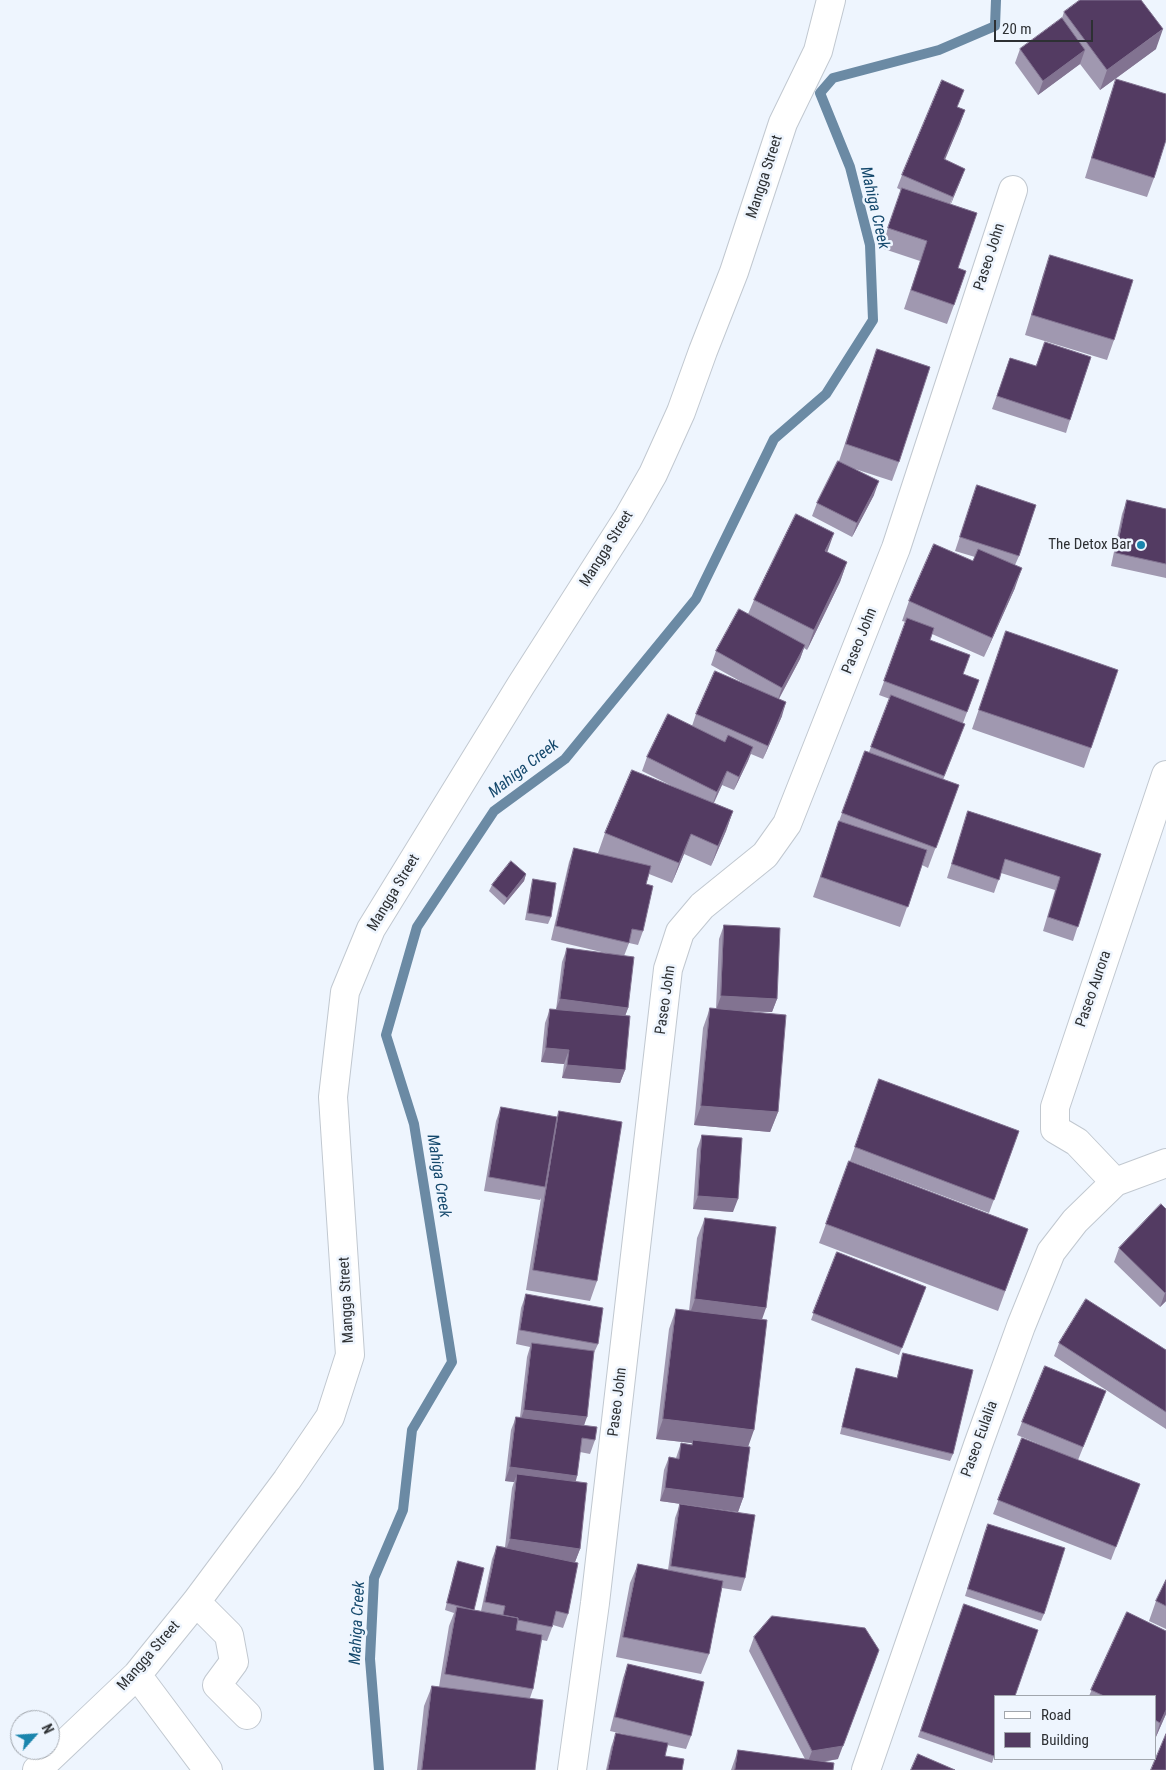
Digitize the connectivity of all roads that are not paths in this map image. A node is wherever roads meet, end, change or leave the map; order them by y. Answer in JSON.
{"nodes":[{"id":1,"x":831,"y":0,"type":"edge"},
{"id":2,"x":1013,"y":190,"type":"dead end"},
{"id":3,"x":1166,"y":775,"type":"edge"},
{"id":4,"x":1166,"y":1163,"type":"edge"},
{"id":5,"x":1115,"y":1182,"type":"junction"},
{"id":6,"x":196,"y":1602,"type":"junction"},
{"id":7,"x":137,"y":1675,"type":"junction"},
{"id":8,"x":247,"y":1715,"type":"dead end"},
{"id":9,"x":37,"y":1770,"type":"edge"},
{"id":10,"x":208,"y":1770,"type":"edge"},
{"id":11,"x":572,"y":1770,"type":"edge"},
{"id":12,"x":866,"y":1770,"type":"edge"}],
"edges":[{"from":1,"to":6,"type":"street","name":"Mangga Street"},
{"from":2,"to":11,"type":"street","name":"Paseo John"},
{"from":3,"to":5,"type":"street","name":"Paseo Aurora"},
{"from":4,"to":5,"type":"street","name":"Paseo Eulalia"},
{"from":5,"to":12,"type":"street","name":"Paseo Eulalia"},
{"from":6,"to":7,"type":"street","name":"Mangga Street"},
{"from":6,"to":8,"type":"street"},
{"from":7,"to":9,"type":"street","name":"Mangga Street"},
{"from":7,"to":10,"type":"street"}]}
